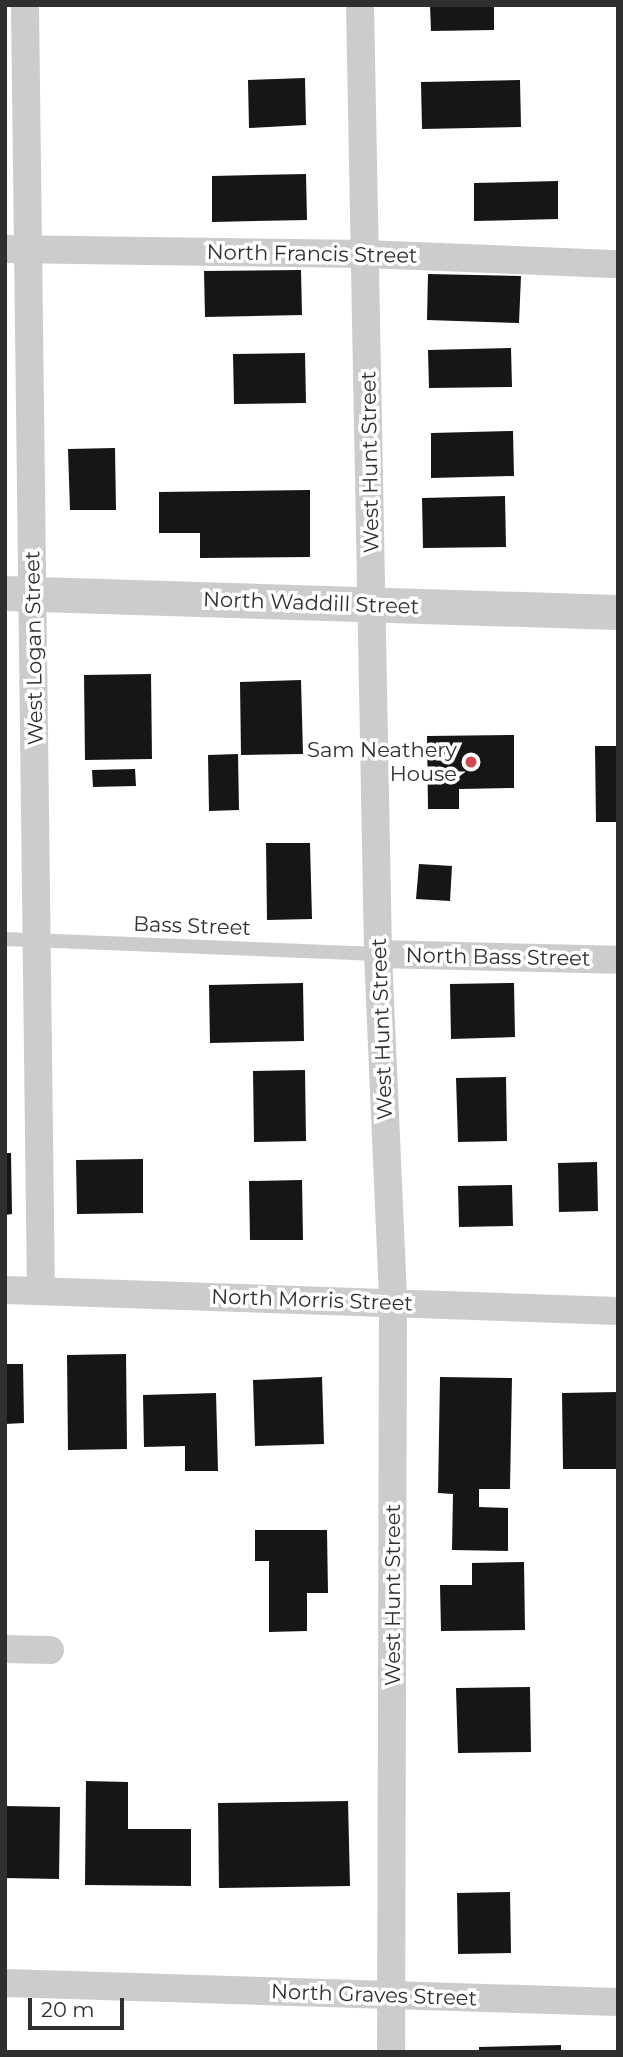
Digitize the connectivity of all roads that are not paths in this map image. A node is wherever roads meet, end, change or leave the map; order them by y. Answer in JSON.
{"nodes":[{"id":1,"x":25,"y":5,"type":"edge"},
{"id":2,"x":360,"y":5,"type":"edge"},
{"id":3,"x":17,"y":249,"type":"edge"},
{"id":4,"x":365,"y":254,"type":"junction"},
{"id":5,"x":618,"y":264,"type":"edge"},
{"id":6,"x":19,"y":593,"type":"edge"},
{"id":7,"x":373,"y":605,"type":"junction"},
{"id":8,"x":618,"y":612,"type":"edge"},
{"id":9,"x":5,"y":939,"type":"edge"},
{"id":10,"x":38,"y":941,"type":"junction"},
{"id":11,"x":378,"y":954,"type":"junction"},
{"id":12,"x":618,"y":960,"type":"edge"},
{"id":13,"x":5,"y":1290,"type":"edge"},
{"id":14,"x":41,"y":1292,"type":"junction"},
{"id":15,"x":393,"y":1302,"type":"junction"},
{"id":16,"x":618,"y":1311,"type":"edge"},
{"id":17,"x":5,"y":1650,"type":"edge"},
{"id":18,"x":50,"y":1650,"type":"dead end"},
{"id":19,"x":5,"y":1983,"type":"edge"},
{"id":20,"x":393,"y":1996,"type":"junction"},
{"id":21,"x":618,"y":2002,"type":"edge"},
{"id":22,"x":391,"y":2052,"type":"edge"}],
"edges":[{"from":1,"to":3,"type":"street","name":"West Logan Street"},
{"from":2,"to":4,"type":"street","name":"West Hunt Street"},
{"from":3,"to":4,"type":"street","name":"North Francis Street"},
{"from":3,"to":6,"type":"street","name":"West Logan Street"},
{"from":4,"to":5,"type":"street","name":"North Francis Street"},
{"from":4,"to":7,"type":"street","name":"West Hunt Street"},
{"from":6,"to":7,"type":"street","name":"North Waddill Street"},
{"from":6,"to":10,"type":"street","name":"West Logan Street"},
{"from":7,"to":8,"type":"street","name":"North Waddill Street"},
{"from":7,"to":11,"type":"street","name":"West Hunt Street"},
{"from":9,"to":10,"type":"lane","name":"Bass Street"},
{"from":10,"to":11,"type":"lane","name":"Bass Street"},
{"from":10,"to":14,"type":"street","name":"West Logan Street"},
{"from":11,"to":12,"type":"street","name":"North Bass Street"},
{"from":11,"to":15,"type":"street","name":"West Hunt Street"},
{"from":13,"to":14,"type":"street","name":"North Morris Street"},
{"from":14,"to":15,"type":"street","name":"North Morris Street"},
{"from":15,"to":16,"type":"street","name":"North Morris Street"},
{"from":15,"to":20,"type":"street","name":"West Hunt Street"},
{"from":17,"to":18,"type":"street"},
{"from":19,"to":20,"type":"street","name":"North Graves Street"},
{"from":20,"to":21,"type":"street","name":"North Graves Street"},
{"from":20,"to":22,"type":"street","name":"West Hunt Street"}]}
